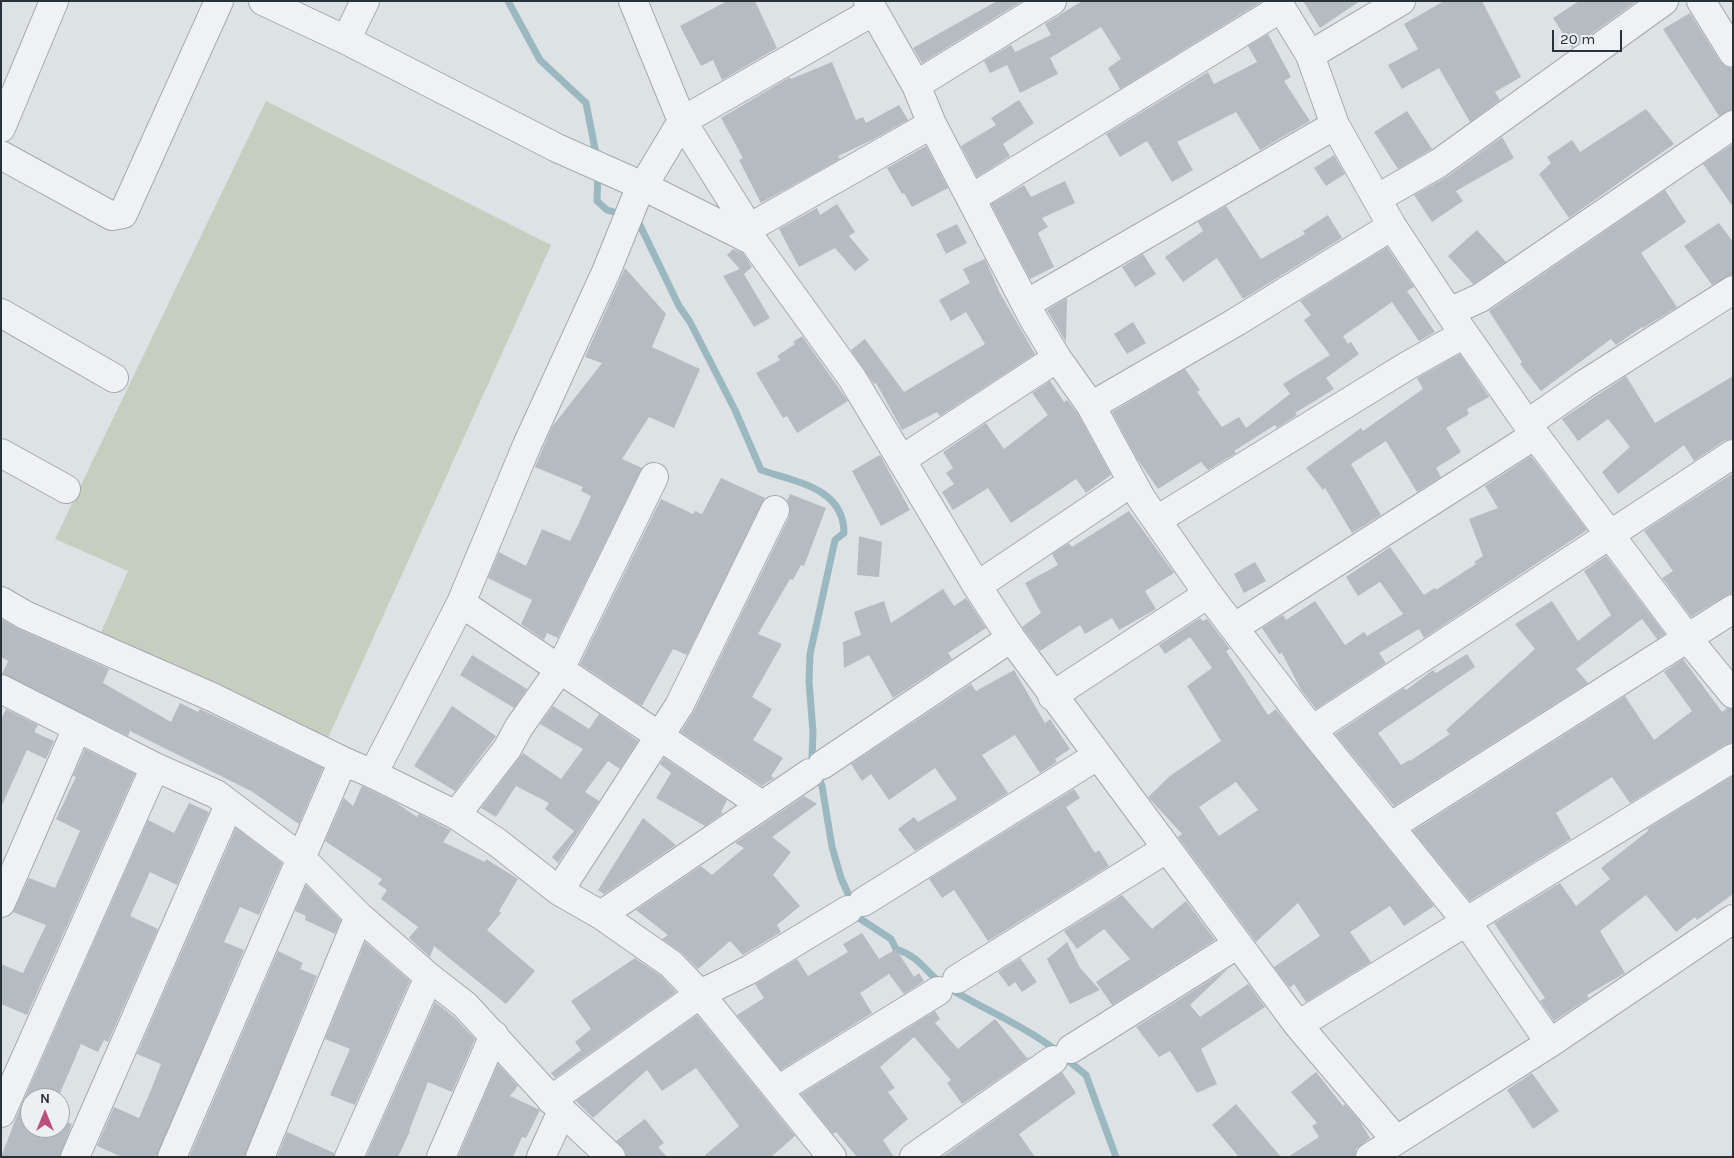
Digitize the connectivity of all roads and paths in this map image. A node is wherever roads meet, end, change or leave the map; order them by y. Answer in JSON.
{"nodes":[{"id":1,"x":54,"y":1,"type":"edge"},
{"id":2,"x":219,"y":1,"type":"edge"},
{"id":3,"x":262,"y":1,"type":"edge"},
{"id":4,"x":365,"y":1,"type":"edge"},
{"id":5,"x":1052,"y":1,"type":"edge"},
{"id":6,"x":1401,"y":1,"type":"edge"},
{"id":7,"x":1664,"y":1,"type":"edge"},
{"id":8,"x":1701,"y":1,"type":"edge"},
{"id":9,"x":639,"y":4,"type":"edge"},
{"id":10,"x":1279,"y":5,"type":"edge"},
{"id":11,"x":870,"y":6,"type":"edge"},
{"id":12,"x":346,"y":40,"type":"junction"},
{"id":13,"x":1733,"y":53,"type":"edge"},
{"id":14,"x":1310,"y":55,"type":"junction"},
{"id":15,"x":916,"y":85,"type":"junction"},
{"id":16,"x":682,"y":121,"type":"junction"},
{"id":17,"x":932,"y":124,"type":"junction"},
{"id":18,"x":1335,"y":125,"type":"junction"},
{"id":19,"x":1733,"y":125,"type":"edge"},
{"id":20,"x":1,"y":128,"type":"edge"},
{"id":21,"x":1,"y":155,"type":"edge"},
{"id":22,"x":645,"y":187,"type":"junction"},
{"id":23,"x":972,"y":198,"type":"junction"},
{"id":24,"x":1378,"y":198,"type":"junction"},
{"id":25,"x":1392,"y":226,"type":"junction"},
{"id":26,"x":751,"y":234,"type":"junction"},
{"id":27,"x":1733,"y":290,"type":"edge"},
{"id":28,"x":1026,"y":304,"type":"junction"},
{"id":29,"x":1449,"y":312,"type":"junction"},
{"id":30,"x":1,"y":313,"type":"edge"},
{"id":31,"x":1464,"y":334,"type":"junction"},
{"id":32,"x":1057,"y":358,"type":"junction"},
{"id":33,"x":114,"y":378,"type":"dead end"},
{"id":34,"x":1091,"y":406,"type":"junction"},
{"id":35,"x":1531,"y":430,"type":"junction"},
{"id":36,"x":1,"y":453,"type":"edge"},
{"id":37,"x":1733,"y":454,"type":"edge"},
{"id":38,"x":901,"y":460,"type":"junction"},
{"id":39,"x":654,"y":477,"type":"dead end"},
{"id":40,"x":1132,"y":482,"type":"junction"},
{"id":41,"x":66,"y":489,"type":"dead end"},
{"id":42,"x":775,"y":510,"type":"dead end"},
{"id":43,"x":1157,"y":520,"type":"junction"},
{"id":44,"x":1610,"y":536,"type":"junction"},
{"id":45,"x":976,"y":586,"type":"junction"},
{"id":46,"x":1208,"y":594,"type":"junction"},
{"id":47,"x":1,"y":601,"type":"edge"},
{"id":48,"x":461,"y":603,"type":"junction"},
{"id":49,"x":1733,"y":609,"type":"edge"},
{"id":50,"x":1235,"y":627,"type":"junction"},
{"id":51,"x":1011,"y":638,"type":"junction"},
{"id":52,"x":1688,"y":639,"type":"junction"},
{"id":53,"x":560,"y":669,"type":"junction"},
{"id":54,"x":1,"y":689,"type":"edge"},
{"id":55,"x":1733,"y":694,"type":"edge"},
{"id":56,"x":1052,"y":696,"type":"junction"},
{"id":57,"x":77,"y":728,"type":"junction"},
{"id":58,"x":1312,"y":730,"type":"junction"},
{"id":59,"x":661,"y":737,"type":"junction"},
{"id":60,"x":1096,"y":756,"type":"junction"},
{"id":61,"x":1733,"y":758,"type":"edge"},
{"id":62,"x":343,"y":761,"type":"junction"},
{"id":63,"x":155,"y":766,"type":"junction"},
{"id":64,"x":373,"y":774,"type":"junction"},
{"id":65,"x":229,"y":805,"type":"junction"},
{"id":66,"x":762,"y":805,"type":"junction"},
{"id":67,"x":456,"y":815,"type":"junction"},
{"id":68,"x":1390,"y":827,"type":"junction"},
{"id":69,"x":1166,"y":849,"type":"junction"},
{"id":70,"x":301,"y":858,"type":"junction"},
{"id":71,"x":559,"y":891,"type":"junction"},
{"id":72,"x":1,"y":904,"type":"edge"},
{"id":73,"x":601,"y":915,"type":"junction"},
{"id":74,"x":359,"y":916,"type":"junction"},
{"id":75,"x":1733,"y":919,"type":"edge"},
{"id":76,"x":1466,"y":921,"type":"junction"},
{"id":77,"x":1238,"y":944,"type":"junction"},
{"id":78,"x":429,"y":977,"type":"junction"},
{"id":79,"x":700,"y":994,"type":"junction"},
{"id":80,"x":1298,"y":1025,"type":"junction"},
{"id":81,"x":494,"y":1035,"type":"junction"},
{"id":82,"x":1550,"y":1042,"type":"junction"},
{"id":83,"x":778,"y":1090,"type":"junction"},
{"id":84,"x":557,"y":1105,"type":"junction"},
{"id":85,"x":1,"y":1113,"type":"edge"},
{"id":86,"x":1394,"y":1139,"type":"junction"},
{"id":87,"x":76,"y":1157,"type":"edge"},
{"id":88,"x":172,"y":1157,"type":"edge"},
{"id":89,"x":260,"y":1157,"type":"edge"},
{"id":90,"x":349,"y":1157,"type":"edge"},
{"id":91,"x":441,"y":1157,"type":"edge"},
{"id":92,"x":541,"y":1157,"type":"edge"},
{"id":93,"x":612,"y":1157,"type":"edge"},
{"id":94,"x":832,"y":1157,"type":"edge"},
{"id":95,"x":914,"y":1157,"type":"edge"},
{"id":96,"x":1370,"y":1157,"type":"edge"}],
"edges":[{"from":1,"to":20,"type":"street"},
{"from":2,"to":21,"type":"street"},
{"from":3,"to":12,"type":"street"},
{"from":4,"to":12,"type":"street"},
{"from":5,"to":15,"type":"street"},
{"from":6,"to":14,"type":"street"},
{"from":7,"to":24,"type":"street"},
{"from":8,"to":13,"type":"street"},
{"from":9,"to":16,"type":"street"},
{"from":10,"to":14,"type":"street"},
{"from":10,"to":23,"type":"street"},
{"from":11,"to":15,"type":"street"},
{"from":11,"to":16,"type":"street"},
{"from":12,"to":22,"type":"street"},
{"from":14,"to":18,"type":"street"},
{"from":15,"to":17,"type":"street"},
{"from":16,"to":22,"type":"street"},
{"from":16,"to":26,"type":"street"},
{"from":17,"to":23,"type":"street"},
{"from":17,"to":26,"type":"street"},
{"from":18,"to":24,"type":"street"},
{"from":18,"to":28,"type":"street"},
{"from":19,"to":29,"type":"street"},
{"from":22,"to":26,"type":"street"},
{"from":22,"to":48,"type":"street"},
{"from":23,"to":28,"type":"street"},
{"from":24,"to":25,"type":"street"},
{"from":25,"to":29,"type":"street"},
{"from":25,"to":34,"type":"street"},
{"from":26,"to":38,"type":"street"},
{"from":27,"to":35,"type":"street"},
{"from":28,"to":32,"type":"street"},
{"from":29,"to":31,"type":"street"},
{"from":30,"to":33,"type":"street"},
{"from":31,"to":35,"type":"street"},
{"from":31,"to":43,"type":"street"},
{"from":32,"to":34,"type":"street"},
{"from":32,"to":38,"type":"street"},
{"from":34,"to":40,"type":"street"},
{"from":35,"to":44,"type":"street"},
{"from":35,"to":50,"type":"street"},
{"from":36,"to":41,"type":"street"},
{"from":37,"to":44,"type":"street"},
{"from":38,"to":45,"type":"street"},
{"from":39,"to":53,"type":"street"},
{"from":40,"to":43,"type":"street"},
{"from":40,"to":45,"type":"street"},
{"from":42,"to":59,"type":"street"},
{"from":43,"to":46,"type":"street"},
{"from":44,"to":52,"type":"street"},
{"from":44,"to":58,"type":"street"},
{"from":45,"to":51,"type":"street"},
{"from":46,"to":50,"type":"street"},
{"from":46,"to":56,"type":"street"},
{"from":47,"to":62,"type":"street"},
{"from":48,"to":53,"type":"street"},
{"from":48,"to":64,"type":"street"},
{"from":49,"to":52,"type":"street"},
{"from":50,"to":58,"type":"street"},
{"from":51,"to":56,"type":"street"},
{"from":51,"to":66,"type":"street"},
{"from":52,"to":55,"type":"street"},
{"from":52,"to":68,"type":"street"},
{"from":53,"to":59,"type":"street"},
{"from":53,"to":67,"type":"street"},
{"from":54,"to":57,"type":"street"},
{"from":56,"to":60,"type":"street"},
{"from":57,"to":63,"type":"street"},
{"from":57,"to":72,"type":"street"},
{"from":58,"to":68,"type":"street"},
{"from":59,"to":66,"type":"street"},
{"from":59,"to":71,"type":"street"},
{"from":60,"to":69,"type":"street"},
{"from":60,"to":79,"type":"street"},
{"from":61,"to":76,"type":"street"},
{"from":62,"to":64,"type":"street"},
{"from":62,"to":70,"type":"street"},
{"from":63,"to":65,"type":"street"},
{"from":63,"to":85,"type":"street"},
{"from":64,"to":67,"type":"street"},
{"from":65,"to":70,"type":"street"},
{"from":65,"to":87,"type":"street"},
{"from":66,"to":73,"type":"street"},
{"from":67,"to":71,"type":"street"},
{"from":68,"to":76,"type":"street"},
{"from":69,"to":77,"type":"street"},
{"from":69,"to":83,"type":"street"},
{"from":70,"to":74,"type":"street"},
{"from":70,"to":88,"type":"street"},
{"from":71,"to":73,"type":"street"},
{"from":73,"to":79,"type":"street"},
{"from":74,"to":78,"type":"street"},
{"from":74,"to":89,"type":"street"},
{"from":75,"to":82,"type":"street"},
{"from":76,"to":80,"type":"street"},
{"from":76,"to":82,"type":"street"},
{"from":77,"to":80,"type":"street"},
{"from":77,"to":95,"type":"street"},
{"from":78,"to":81,"type":"street"},
{"from":78,"to":90,"type":"street"},
{"from":79,"to":83,"type":"street"},
{"from":79,"to":84,"type":"street"},
{"from":80,"to":86,"type":"street"},
{"from":81,"to":84,"type":"street"},
{"from":81,"to":91,"type":"street"},
{"from":82,"to":86,"type":"street"},
{"from":83,"to":94,"type":"street"},
{"from":84,"to":92,"type":"street"},
{"from":84,"to":93,"type":"street"},
{"from":86,"to":96,"type":"street"}]}
